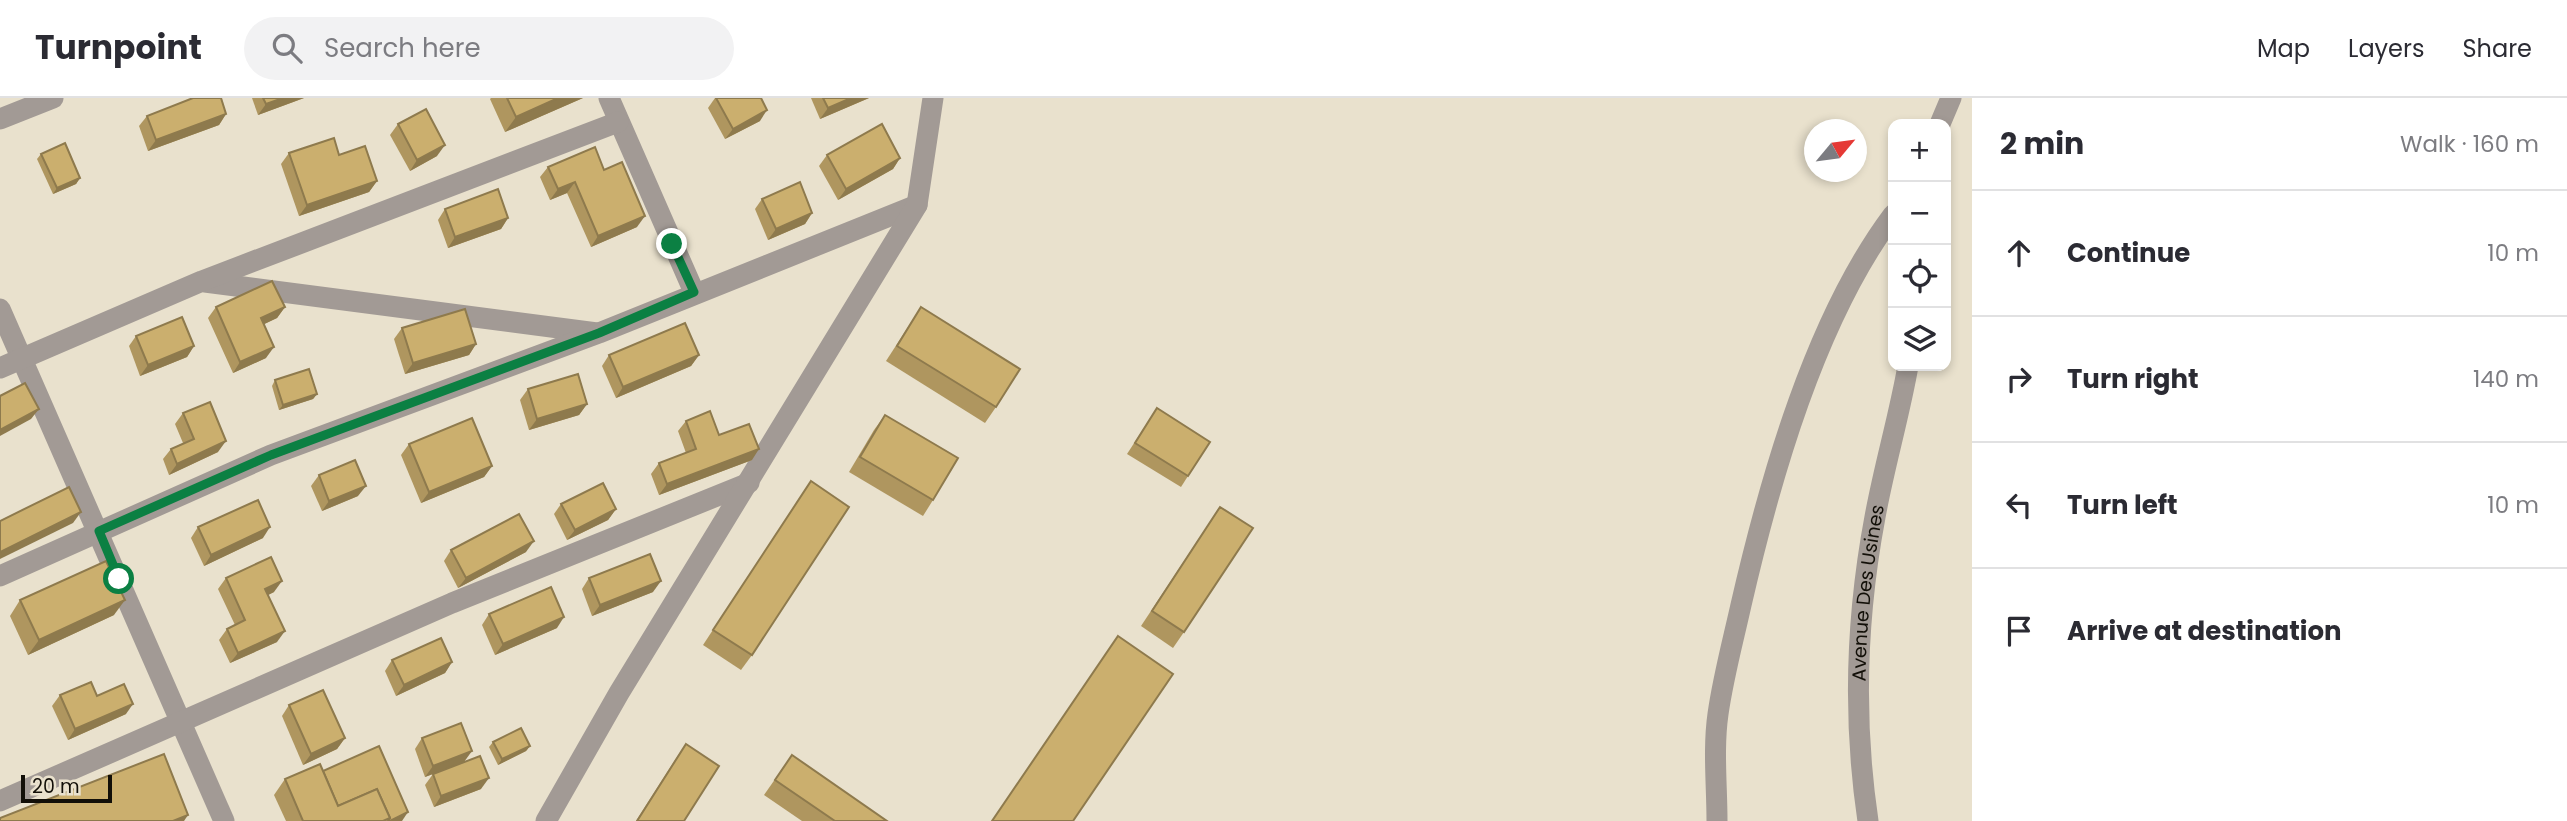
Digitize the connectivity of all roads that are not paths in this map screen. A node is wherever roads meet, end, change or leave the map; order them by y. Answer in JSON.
{"nodes":[{"id":1,"x":53,"y":98,"type":"edge"},
{"id":2,"x":609,"y":98,"type":"edge"},
{"id":3,"x":933,"y":98,"type":"edge"},
{"id":4,"x":1951,"y":98,"type":"edge"},
{"id":5,"x":0,"y":119,"type":"edge"},
{"id":6,"x":1942,"y":119,"type":"edge"},
{"id":7,"x":618,"y":122,"type":"junction"},
{"id":8,"x":917,"y":205,"type":"junction"},
{"id":9,"x":1888,"y":223,"type":"edge"},
{"id":10,"x":202,"y":281,"type":"junction"},
{"id":11,"x":694,"y":292,"type":"junction"},
{"id":12,"x":0,"y":309,"type":"edge"},
{"id":13,"x":599,"y":333,"type":"junction"},
{"id":14,"x":21,"y":358,"type":"junction"},
{"id":15,"x":0,"y":368,"type":"edge"},
{"id":16,"x":1907,"y":371,"type":"edge"},
{"id":17,"x":749,"y":483,"type":"junction"},
{"id":18,"x":99,"y":531,"type":"junction"},
{"id":19,"x":0,"y":576,"type":"edge"},
{"id":20,"x":180,"y":723,"type":"junction"},
{"id":21,"x":0,"y":801,"type":"edge"},
{"id":22,"x":225,"y":821,"type":"edge"},
{"id":23,"x":545,"y":821,"type":"edge"},
{"id":24,"x":1717,"y":821,"type":"edge"},
{"id":25,"x":1868,"y":821,"type":"edge"}],
"edges":[{"from":1,"to":5,"type":"street"},
{"from":2,"to":7,"type":"street"},
{"from":3,"to":8,"type":"street"},
{"from":4,"to":6,"type":"street"},
{"from":7,"to":10,"type":"street"},
{"from":7,"to":11,"type":"street"},
{"from":8,"to":11,"type":"street"},
{"from":8,"to":17,"type":"street"},
{"from":9,"to":24,"type":"street"},
{"from":10,"to":13,"type":"street"},
{"from":10,"to":14,"type":"street"},
{"from":11,"to":13,"type":"street"},
{"from":12,"to":14,"type":"street"},
{"from":13,"to":18,"type":"street"},
{"from":14,"to":15,"type":"street"},
{"from":14,"to":18,"type":"street"},
{"from":16,"to":25,"type":"street","name":"Avenue Des Usines"},
{"from":17,"to":20,"type":"street"},
{"from":17,"to":23,"type":"street"},
{"from":18,"to":19,"type":"street"},
{"from":18,"to":20,"type":"street"},
{"from":20,"to":21,"type":"street"},
{"from":20,"to":22,"type":"street"}]}
